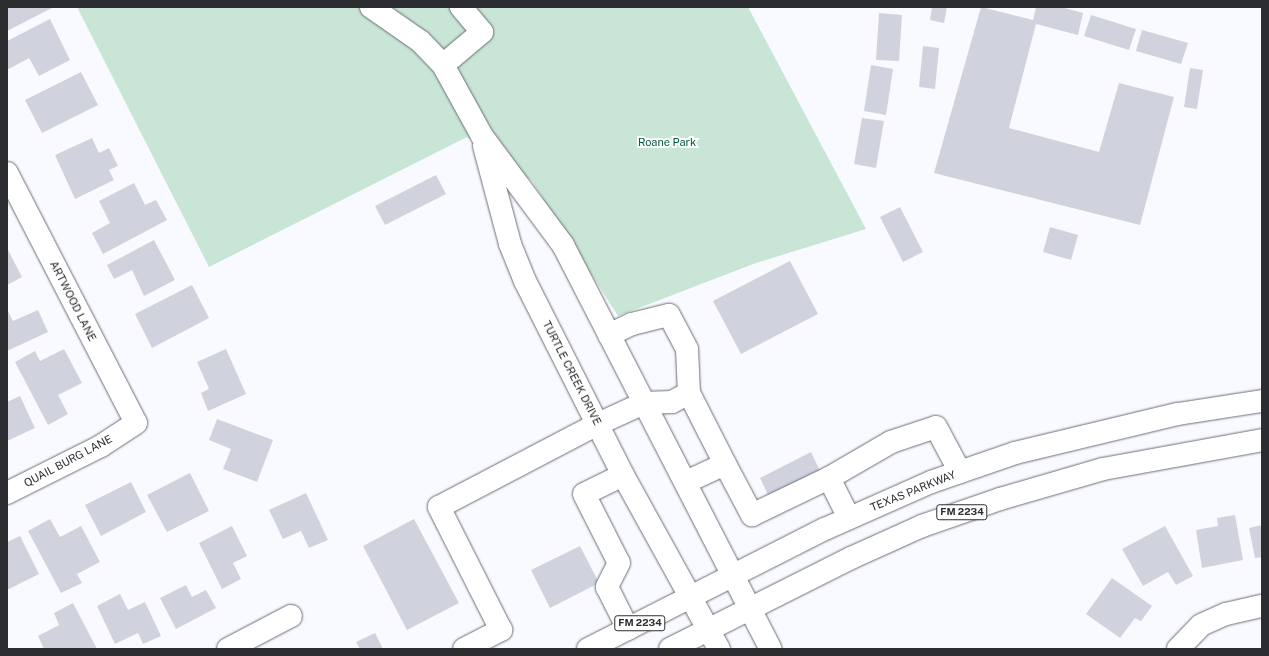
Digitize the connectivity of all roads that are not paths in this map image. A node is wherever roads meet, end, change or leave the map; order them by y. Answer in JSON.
{"nodes":[{"id":1,"x":371,"y":7,"type":"edge"},
{"id":2,"x":461,"y":7,"type":"edge"},
{"id":3,"x":443,"y":65,"type":"junction"},
{"id":4,"x":482,"y":136,"type":"junction"},
{"id":5,"x":7,"y":173,"type":"edge"},
{"id":6,"x":609,"y":335,"type":"junction"},
{"id":7,"x":689,"y":393,"type":"junction"},
{"id":8,"x":1262,"y":401,"type":"edge"},
{"id":9,"x":644,"y":403,"type":"junction"},
{"id":10,"x":598,"y":424,"type":"junction"},
{"id":11,"x":129,"y":427,"type":"joint"},
{"id":12,"x":1262,"y":440,"type":"edge"},
{"id":13,"x":725,"y":464,"type":"junction"},
{"id":14,"x":960,"y":472,"type":"junction"},
{"id":15,"x":623,"y":475,"type":"junction"},
{"id":16,"x":829,"y":478,"type":"junction"},
{"id":17,"x":686,"y":482,"type":"junction"},
{"id":18,"x":7,"y":493,"type":"edge"},
{"id":19,"x":849,"y":518,"type":"junction"},
{"id":20,"x":734,"y":575,"type":"junction"},
{"id":21,"x":691,"y":597,"type":"junction"},
{"id":22,"x":1262,"y":606,"type":"edge"},
{"id":23,"x":750,"y":608,"type":"junction"},
{"id":24,"x":291,"y":616,"type":"dead end"},
{"id":25,"x":628,"y":629,"type":"junction"},
{"id":26,"x":709,"y":629,"type":"junction"},
{"id":27,"x":228,"y":649,"type":"edge"},
{"id":28,"x":464,"y":649,"type":"edge"},
{"id":29,"x":588,"y":649,"type":"edge"},
{"id":30,"x":670,"y":649,"type":"edge"},
{"id":31,"x":719,"y":649,"type":"edge"},
{"id":32,"x":771,"y":649,"type":"edge"},
{"id":33,"x":1178,"y":649,"type":"edge"}],
"edges":[{"from":1,"to":3,"type":"street","name":"TURTLE CREEK DRIVE"},
{"from":2,"to":3,"type":"street"},
{"from":3,"to":4,"type":"street","name":"TURTLE CREEK DRIVE"},
{"from":4,"to":6,"type":"street","name":"TURTLE CREEK DRIVE"},
{"from":4,"to":10,"type":"street","name":"TURTLE CREEK DRIVE"},
{"from":5,"to":11,"type":"street","name":"ARTWOOD LANE"},
{"from":6,"to":7,"type":"street"},
{"from":6,"to":9,"type":"street","name":"TURTLE CREEK DRIVE"},
{"from":7,"to":9,"type":"street"},
{"from":7,"to":13,"type":"street"},
{"from":8,"to":14,"type":"street","name":"TEXAS PARKWAY","number":"FM 2234"},
{"from":9,"to":10,"type":"street"},
{"from":9,"to":17,"type":"street","name":"TURTLE CREEK DRIVE"},
{"from":10,"to":15,"type":"street","name":"TURTLE CREEK DRIVE"},
{"from":10,"to":28,"type":"street"},
{"from":11,"to":18,"type":"street","name":"QUAIL BURG LANE"},
{"from":12,"to":23,"type":"street","number":"FM 2234"},
{"from":13,"to":16,"type":"street"},
{"from":13,"to":17,"type":"street"},
{"from":14,"to":16,"type":"street"},
{"from":14,"to":19,"type":"street","name":"TEXAS PARKWAY","number":"FM 2234"},
{"from":15,"to":21,"type":"street","name":"TURTLE CREEK DRIVE"},
{"from":15,"to":25,"type":"street"},
{"from":16,"to":19,"type":"street"},
{"from":17,"to":20,"type":"street","name":"TURTLE CREEK DRIVE"},
{"from":19,"to":20,"type":"street","name":"TEXAS PARKWAY","number":"FM 2234"},
{"from":20,"to":21,"type":"street","name":"TEXAS PARKWAY","number":"FM 2234"},
{"from":20,"to":23,"type":"street","name":"TURTLE CREEK DRIVE"},
{"from":21,"to":25,"type":"street","name":"TEXAS PARKWAY","number":"FM 2234"},
{"from":21,"to":26,"type":"street","name":"TURTLE CREEK DRIVE"},
{"from":22,"to":33,"type":"street"},
{"from":23,"to":26,"type":"street","number":"FM 2234"},
{"from":23,"to":32,"type":"street","name":"TURTLE CREEK DRIVE"},
{"from":24,"to":27,"type":"street"},
{"from":25,"to":29,"type":"street","name":"TEXAS PARKWAY","number":"FM 2234"},
{"from":26,"to":30,"type":"street","number":"FM 2234"},
{"from":26,"to":31,"type":"street","name":"TURTLE CREEK DRIVE"}]}
